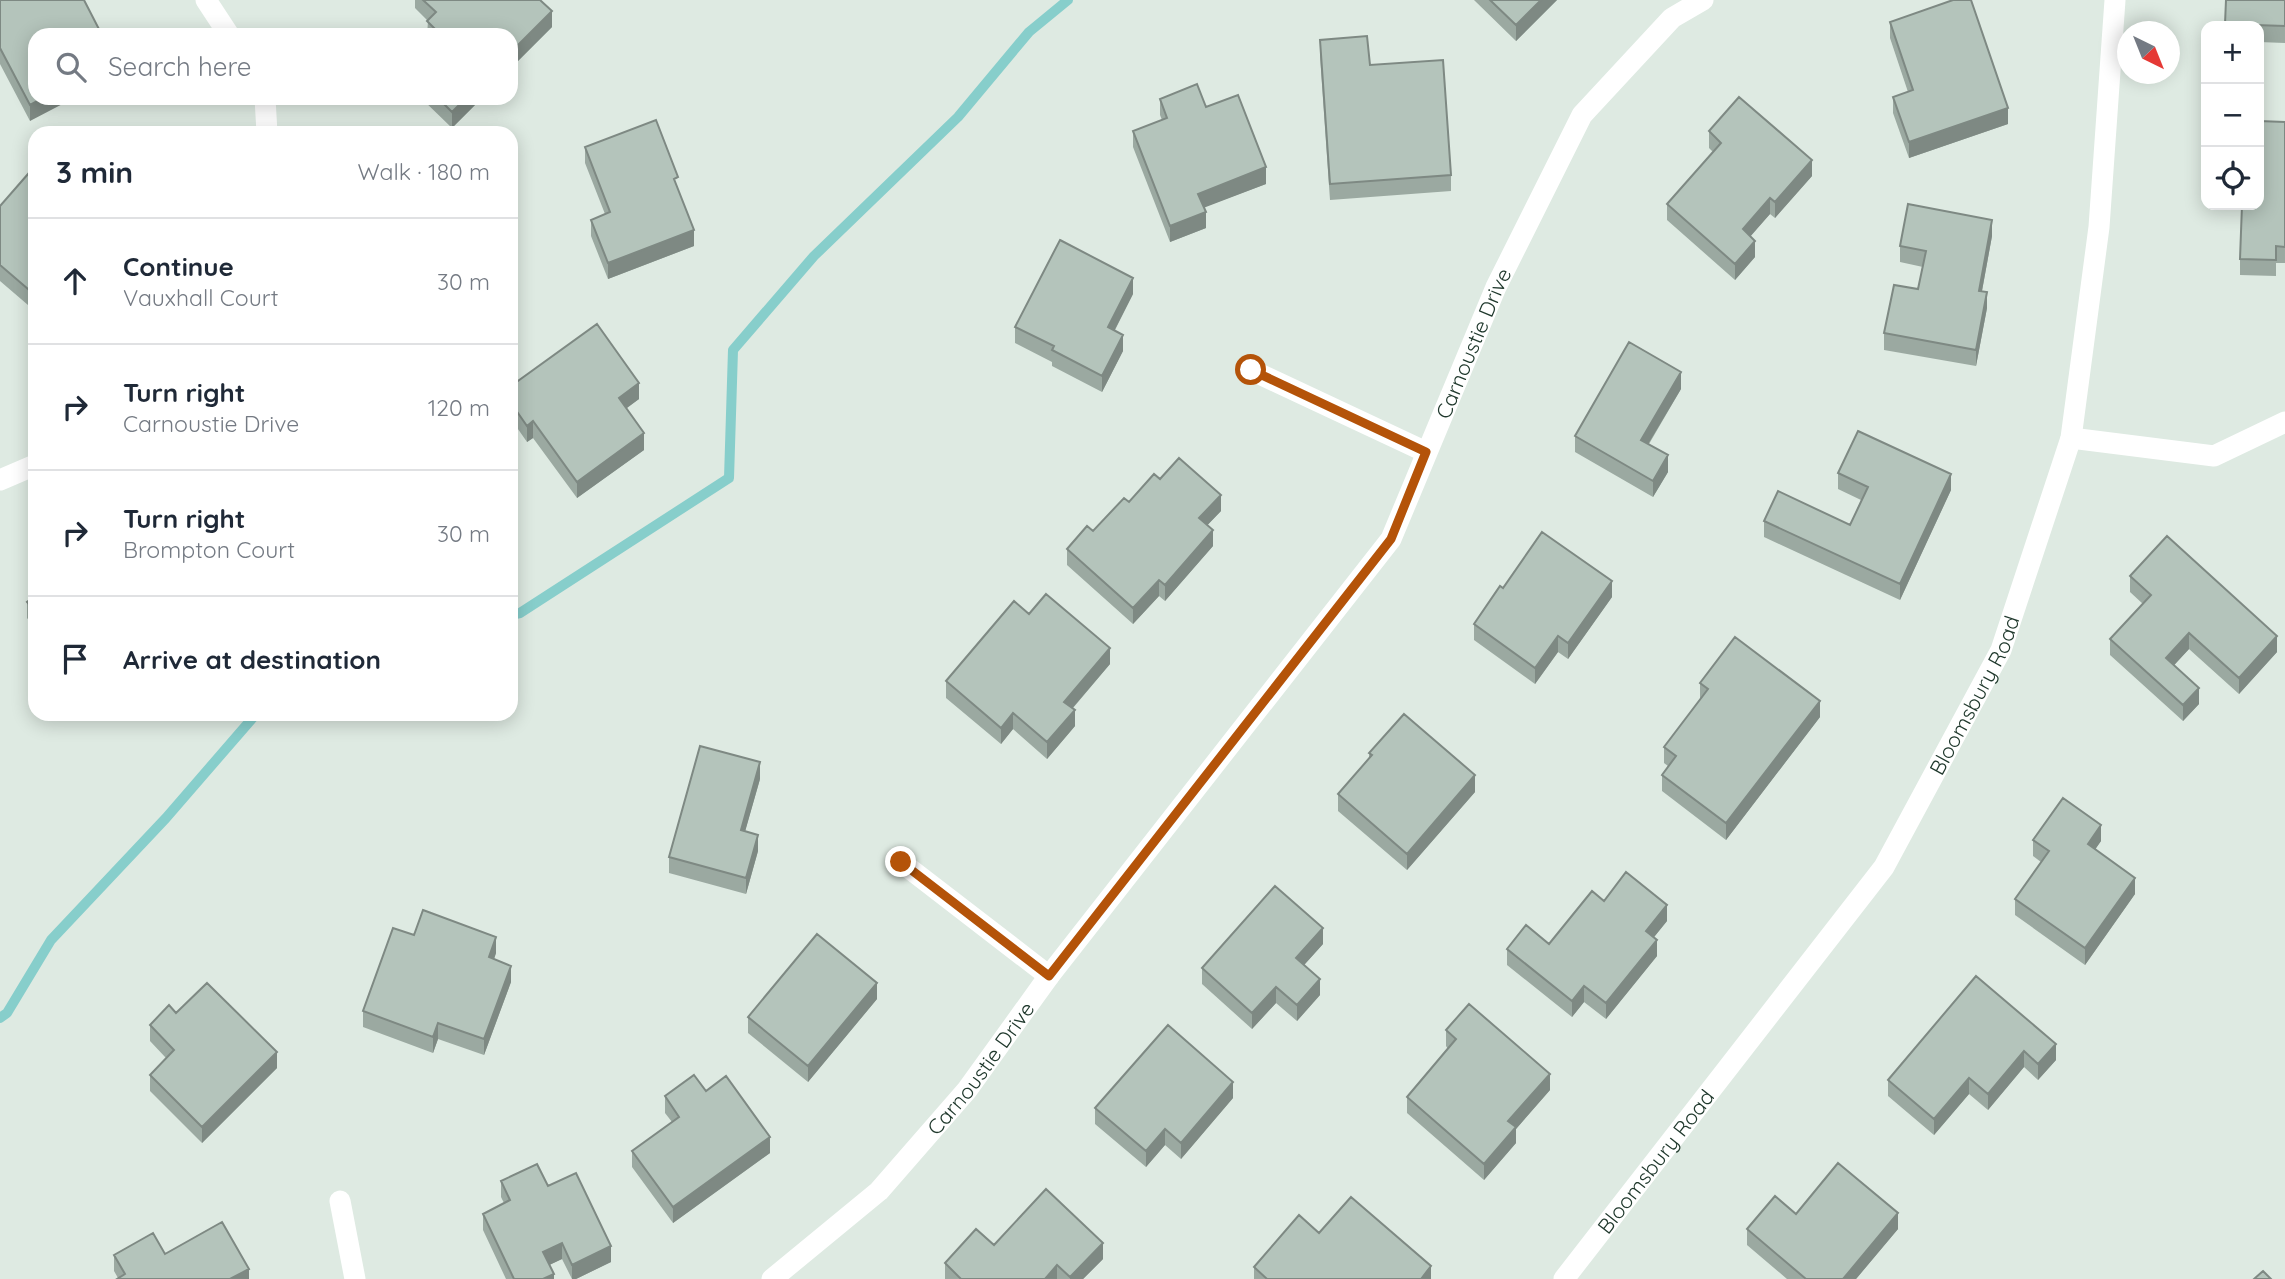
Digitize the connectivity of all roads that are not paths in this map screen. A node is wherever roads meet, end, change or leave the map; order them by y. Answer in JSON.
{"nodes":[{"id":1,"x":205,"y":0,"type":"edge"},
{"id":2,"x":1703,"y":0,"type":"edge"},
{"id":3,"x":2115,"y":0,"type":"edge"},
{"id":4,"x":224,"y":28,"type":"edge"},
{"id":5,"x":265,"y":105,"type":"edge"},
{"id":6,"x":267,"y":126,"type":"edge"},
{"id":7,"x":1251,"y":370,"type":"dead end"},
{"id":8,"x":2285,"y":422,"type":"edge"},
{"id":9,"x":2071,"y":438,"type":"junction"},
{"id":10,"x":1426,"y":452,"type":"junction"},
{"id":11,"x":28,"y":468,"type":"edge"},
{"id":12,"x":0,"y":480,"type":"edge"},
{"id":13,"x":901,"y":862,"type":"dead end"},
{"id":14,"x":1049,"y":976,"type":"junction"},
{"id":15,"x":340,"y":1201,"type":"dead end"},
{"id":16,"x":355,"y":1279,"type":"edge"},
{"id":17,"x":772,"y":1279,"type":"edge"},
{"id":18,"x":1564,"y":1279,"type":"edge"}],
"edges":[{"from":1,"to":4,"type":"street"},
{"from":2,"to":10,"type":"street","name":"Carnoustie Drive"},
{"from":3,"to":9,"type":"street","name":"Bloomsbury Road"},
{"from":5,"to":6,"type":"street"},
{"from":7,"to":10,"type":"street"},
{"from":8,"to":9,"type":"street"},
{"from":9,"to":18,"type":"street","name":"Bloomsbury Road"},
{"from":10,"to":14,"type":"street","name":"Carnoustie Drive"},
{"from":11,"to":12,"type":"street"},
{"from":13,"to":14,"type":"street"},
{"from":14,"to":17,"type":"street","name":"Carnoustie Drive"},
{"from":15,"to":16,"type":"street"}]}
